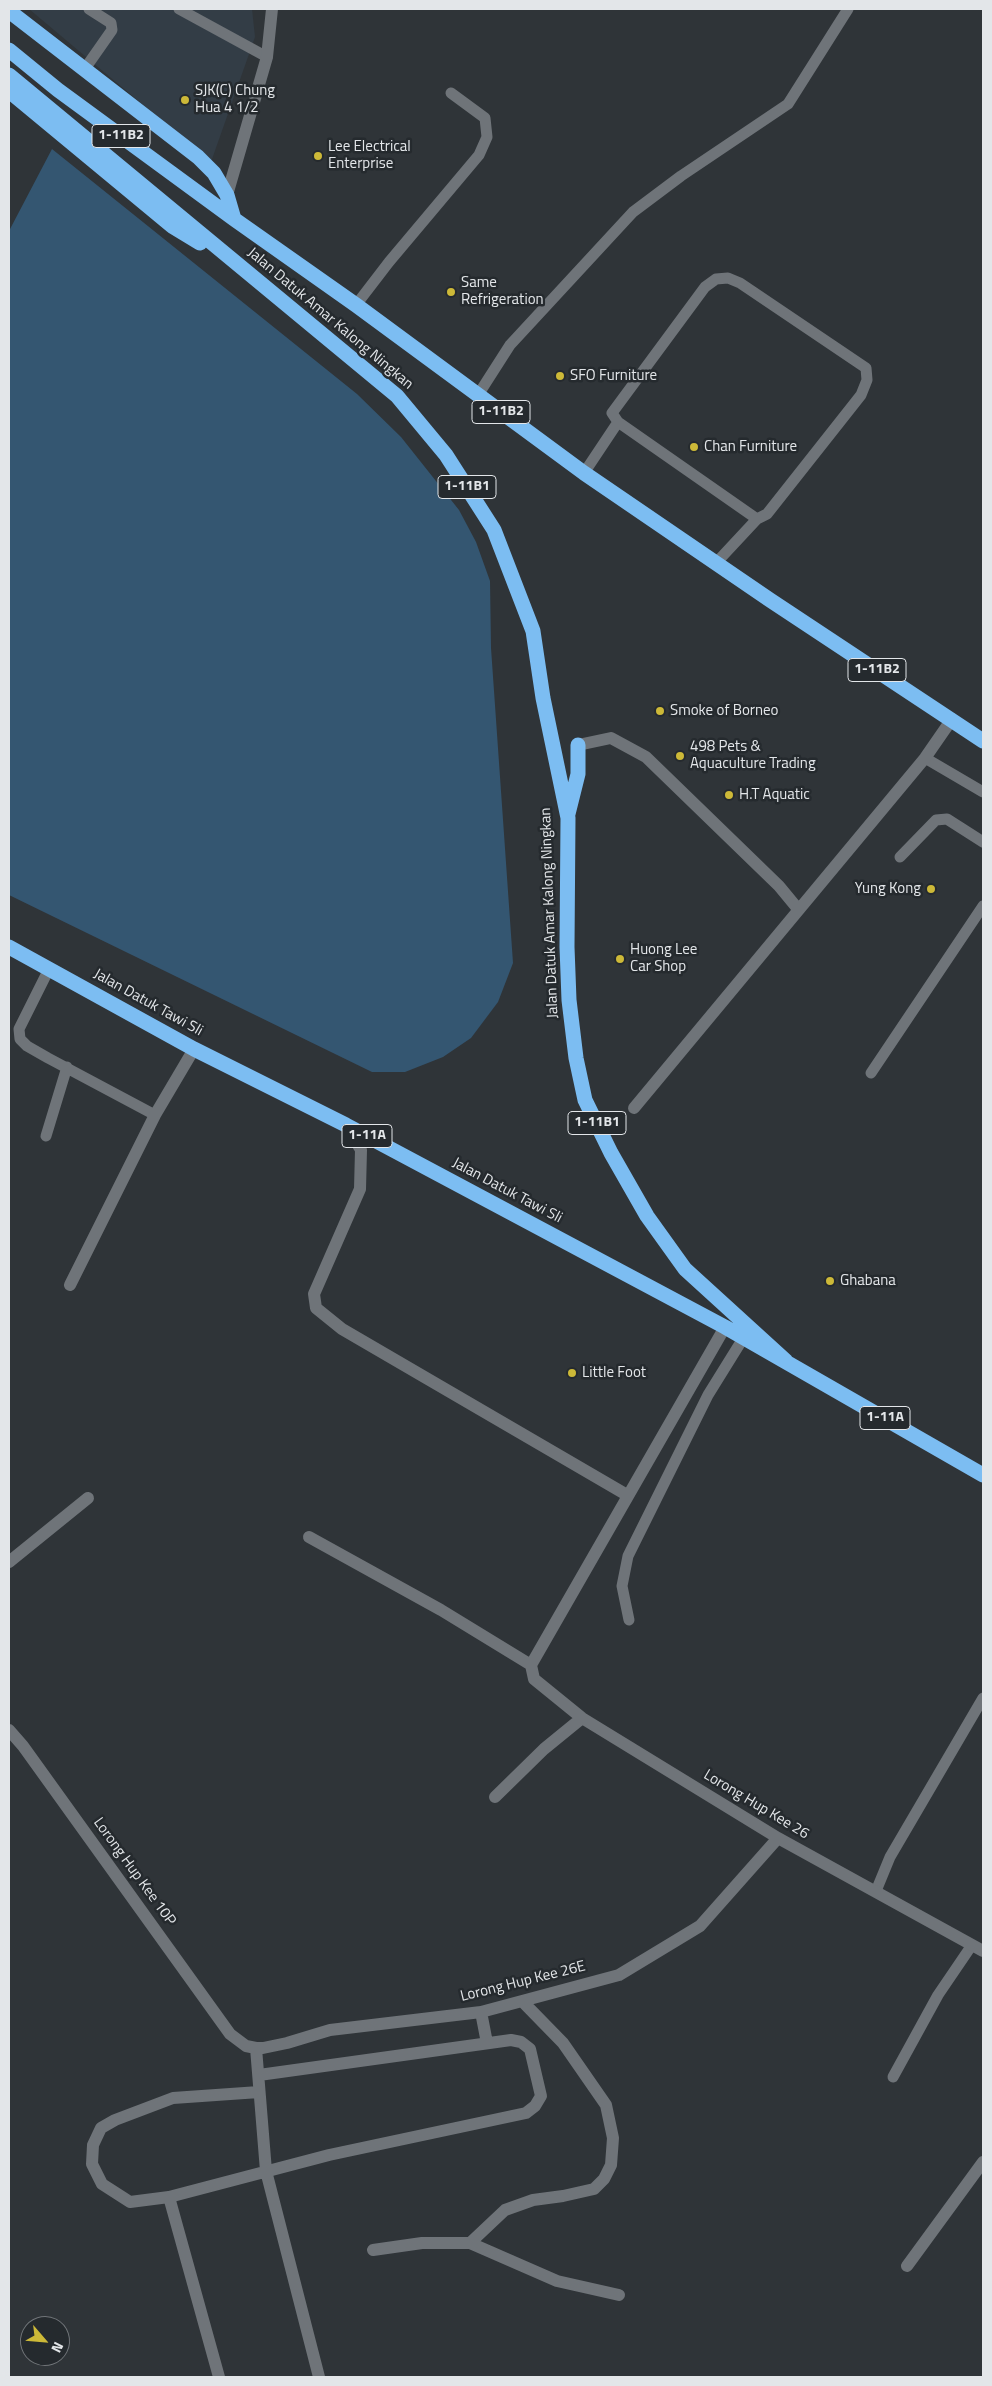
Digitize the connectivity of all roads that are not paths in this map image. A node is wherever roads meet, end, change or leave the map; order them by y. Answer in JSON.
{"nodes":[{"id":1,"x":89,"y":9,"type":"edge"},
{"id":2,"x":179,"y":9,"type":"edge"},
{"id":3,"x":272,"y":9,"type":"edge"},
{"id":4,"x":848,"y":9,"type":"edge"},
{"id":5,"x":9,"y":11,"type":"edge"},
{"id":6,"x":9,"y":50,"type":"edge"},
{"id":7,"x":267,"y":57,"type":"junction"},
{"id":8,"x":84,"y":70,"type":"junction"},
{"id":9,"x":9,"y":75,"type":"edge"},
{"id":10,"x":9,"y":91,"type":"edge"},
{"id":11,"x":451,"y":93,"type":"dead end"},
{"id":12,"x":227,"y":195,"type":"junction"},
{"id":13,"x":234,"y":220,"type":"junction"},
{"id":14,"x":242,"y":268,"type":"junction"},
{"id":15,"x":356,"y":305,"type":"junction"},
{"id":16,"x":478,"y":395,"type":"junction"},
{"id":17,"x":618,"y":422,"type":"junction"},
{"id":18,"x":584,"y":473,"type":"junction"},
{"id":19,"x":757,"y":520,"type":"junction"},
{"id":20,"x":716,"y":563,"type":"junction"},
{"id":21,"x":952,"y":720,"type":"junction"},
{"id":22,"x":983,"y":741,"type":"edge"},
{"id":23,"x":578,"y":745,"type":"joint"},
{"id":24,"x":925,"y":758,"type":"junction"},
{"id":25,"x":983,"y":792,"type":"edge"},
{"id":26,"x":568,"y":818,"type":"junction"},
{"id":27,"x":983,"y":842,"type":"edge"},
{"id":28,"x":900,"y":857,"type":"dead end"},
{"id":29,"x":983,"y":906,"type":"edge"},
{"id":30,"x":798,"y":909,"type":"junction"},
{"id":31,"x":9,"y":947,"type":"edge"},
{"id":32,"x":49,"y":969,"type":"junction"},
{"id":33,"x":194,"y":1049,"type":"junction"},
{"id":34,"x":66,"y":1067,"type":"junction"},
{"id":35,"x":871,"y":1073,"type":"dead end"},
{"id":36,"x":634,"y":1108,"type":"dead end"},
{"id":37,"x":155,"y":1115,"type":"junction"},
{"id":38,"x":346,"y":1125,"type":"junction"},
{"id":39,"x":46,"y":1136,"type":"dead end"},
{"id":40,"x":70,"y":1285,"type":"dead end"},
{"id":41,"x":724,"y":1326,"type":"junction"},
{"id":42,"x":744,"y":1338,"type":"junction"},
{"id":43,"x":786,"y":1361,"type":"junction"},
{"id":44,"x":983,"y":1475,"type":"edge"},
{"id":45,"x":627,"y":1495,"type":"junction"},
{"id":46,"x":88,"y":1498,"type":"dead end"},
{"id":47,"x":309,"y":1537,"type":"dead end"},
{"id":48,"x":9,"y":1562,"type":"edge"},
{"id":49,"x":629,"y":1620,"type":"dead end"},
{"id":50,"x":531,"y":1665,"type":"junction"},
{"id":51,"x":983,"y":1698,"type":"edge"},
{"id":52,"x":582,"y":1718,"type":"junction"},
{"id":53,"x":9,"y":1730,"type":"edge"},
{"id":54,"x":494,"y":1797,"type":"dead end"},
{"id":55,"x":778,"y":1838,"type":"junction"},
{"id":56,"x":876,"y":1891,"type":"junction"},
{"id":57,"x":978,"y":1948,"type":"edge"},
{"id":58,"x":522,"y":2001,"type":"junction"},
{"id":59,"x":481,"y":2012,"type":"junction"},
{"id":60,"x":487,"y":2043,"type":"junction"},
{"id":61,"x":256,"y":2048,"type":"junction"},
{"id":62,"x":259,"y":2075,"type":"junction"},
{"id":63,"x":893,"y":2077,"type":"dead end"},
{"id":64,"x":259,"y":2092,"type":"junction"},
{"id":65,"x":983,"y":2162,"type":"edge"},
{"id":66,"x":266,"y":2171,"type":"junction"},
{"id":67,"x":169,"y":2197,"type":"junction"},
{"id":68,"x":470,"y":2243,"type":"junction"},
{"id":69,"x":373,"y":2250,"type":"dead end"},
{"id":70,"x":907,"y":2266,"type":"dead end"},
{"id":71,"x":619,"y":2295,"type":"dead end"},
{"id":72,"x":219,"y":2377,"type":"edge"},
{"id":73,"x":319,"y":2377,"type":"edge"}],
"edges":[{"from":1,"to":8,"type":"lane"},
{"from":2,"to":7,"type":"lane"},
{"from":3,"to":7,"type":"street"},
{"from":4,"to":16,"type":"lane"},
{"from":5,"to":8,"type":"highway"},
{"from":6,"to":13,"type":"highway","name":"Jalan Datuk Amar Kalong Ningkan","number":"1-11B2"},
{"from":7,"to":12,"type":"street"},
{"from":8,"to":12,"type":"highway"},
{"from":9,"to":14,"type":"highway","name":"Jalan Datuk Amar Kalong Ningkan","number":"1-11B1"},
{"from":10,"to":14,"type":"highway"},
{"from":11,"to":15,"type":"lane"},
{"from":12,"to":13,"type":"highway"},
{"from":13,"to":15,"type":"highway","name":"Jalan Datuk Amar Kalong Ningkan","number":"1-11B2"},
{"from":14,"to":26,"type":"highway","name":"Jalan Datuk Amar Kalong Ningkan","number":"1-11B1"},
{"from":15,"to":16,"type":"highway","name":"Jalan Datuk Amar Kalong Ningkan","number":"1-11B2"},
{"from":16,"to":18,"type":"highway","name":"Jalan Datuk Amar Kalong Ningkan","number":"1-11B2"},
{"from":17,"to":18,"type":"lane"},
{"from":17,"to":19,"type":"lane"},
{"from":17,"to":19,"type":"lane"},
{"from":18,"to":20,"type":"highway","name":"Jalan Datuk Amar Kalong Ningkan","number":"1-11B2"},
{"from":19,"to":20,"type":"lane"},
{"from":20,"to":21,"type":"highway","name":"Jalan Datuk Amar Kalong Ningkan","number":"1-11B2"},
{"from":21,"to":22,"type":"highway","name":"Jalan Datuk Amar Kalong Ningkan","number":"1-11B2"},
{"from":21,"to":24,"type":"street"},
{"from":23,"to":26,"type":"highway"},
{"from":23,"to":30,"type":"street"},
{"from":24,"to":25,"type":"lane"},
{"from":24,"to":30,"type":"street"},
{"from":26,"to":43,"type":"highway","name":"Jalan Datuk Amar Kalong Ningkan","number":"1-11B1"},
{"from":27,"to":28,"type":"lane"},
{"from":29,"to":35,"type":"lane"},
{"from":30,"to":36,"type":"street"},
{"from":31,"to":32,"type":"highway","name":"Jalan Datuk Tawi Sli","number":"1-11A"},
{"from":32,"to":33,"type":"highway","name":"Jalan Datuk Tawi Sli","number":"1-11A"},
{"from":32,"to":34,"type":"lane"},
{"from":33,"to":37,"type":"street"},
{"from":33,"to":38,"type":"highway","name":"Jalan Datuk Tawi Sli","number":"1-11A"},
{"from":34,"to":37,"type":"lane"},
{"from":34,"to":39,"type":"lane"},
{"from":37,"to":40,"type":"street"},
{"from":38,"to":41,"type":"highway","name":"Jalan Datuk Tawi Sli","number":"1-11A"},
{"from":38,"to":45,"type":"street"},
{"from":41,"to":42,"type":"highway","name":"Jalan Datuk Tawi Sli","number":"1-11A"},
{"from":41,"to":45,"type":"street"},
{"from":42,"to":43,"type":"highway","name":"Jalan Datuk Tawi Sli","number":"1-11A"},
{"from":42,"to":49,"type":"lane"},
{"from":43,"to":44,"type":"highway","name":"Jalan Datuk Tawi Sli","number":"1-11A"},
{"from":45,"to":50,"type":"street"},
{"from":46,"to":48,"type":"street"},
{"from":47,"to":50,"type":"street"},
{"from":50,"to":52,"type":"street","name":"Lorong Hup Kee 26"},
{"from":51,"to":56,"type":"lane"},
{"from":52,"to":54,"type":"street"},
{"from":52,"to":55,"type":"street","name":"Lorong Hup Kee 26"},
{"from":53,"to":61,"type":"street","name":"Lorong Hup Kee 10P"},
{"from":55,"to":56,"type":"street","name":"Lorong Hup Kee 26"},
{"from":55,"to":58,"type":"street","name":"Lorong Hup Kee 26E"},
{"from":56,"to":57,"type":"street","name":"Lorong Hup Kee 26"},
{"from":57,"to":63,"type":"lane"},
{"from":58,"to":59,"type":"street","name":"Lorong Hup Kee 26E"},
{"from":58,"to":68,"type":"street"},
{"from":59,"to":60,"type":"street"},
{"from":59,"to":61,"type":"street","name":"Lorong Hup Kee 26E"},
{"from":60,"to":62,"type":"street"},
{"from":60,"to":66,"type":"street"},
{"from":61,"to":62,"type":"street"},
{"from":62,"to":64,"type":"street"},
{"from":64,"to":66,"type":"street"},
{"from":64,"to":67,"type":"street"},
{"from":65,"to":70,"type":"street"},
{"from":66,"to":67,"type":"street"},
{"from":66,"to":73,"type":"street"},
{"from":67,"to":72,"type":"street"},
{"from":68,"to":69,"type":"street"},
{"from":68,"to":71,"type":"street"}]}
